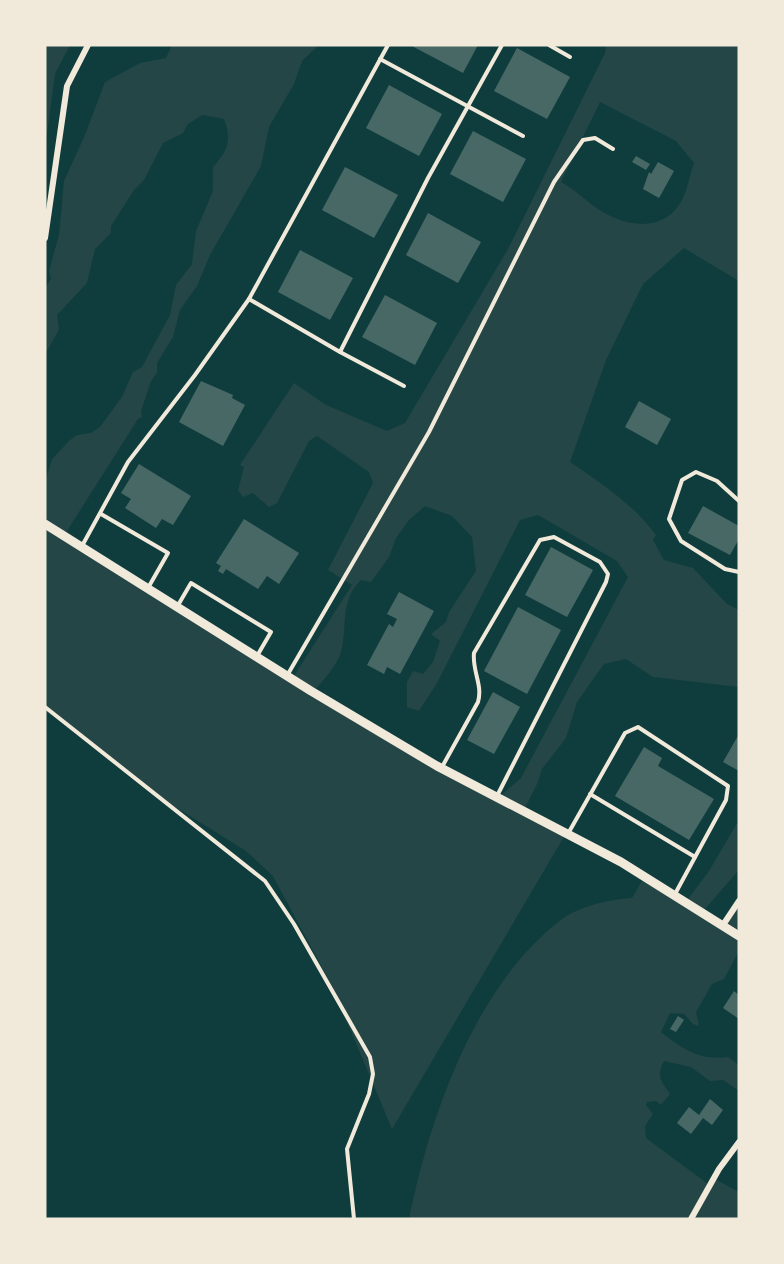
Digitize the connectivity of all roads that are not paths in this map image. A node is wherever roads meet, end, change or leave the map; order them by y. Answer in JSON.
{"nodes":[{"id":1,"x":88,"y":45,"type":"edge"},
{"id":2,"x":388,"y":45,"type":"edge"},
{"id":3,"x":502,"y":45,"type":"edge"},
{"id":4,"x":549,"y":45,"type":"edge"},
{"id":5,"x":570,"y":57,"type":"dead end"},
{"id":6,"x":380,"y":59,"type":"junction"},
{"id":7,"x":468,"y":107,"type":"junction"},
{"id":8,"x":523,"y":136,"type":"dead end"},
{"id":9,"x":613,"y":150,"type":"dead end"},
{"id":10,"x":45,"y":238,"type":"edge"},
{"id":11,"x":249,"y":299,"type":"junction"},
{"id":12,"x":340,"y":352,"type":"junction"},
{"id":13,"x":404,"y":386,"type":"dead end"},
{"id":14,"x":739,"y":501,"type":"edge"},
{"id":15,"x":101,"y":514,"type":"junction"},
{"id":16,"x":45,"y":524,"type":"edge"},
{"id":17,"x":82,"y":547,"type":"junction"},
{"id":18,"x":739,"y":572,"type":"edge"},
{"id":19,"x":148,"y":589,"type":"junction"},
{"id":20,"x":177,"y":608,"type":"junction"},
{"id":21,"x":256,"y":657,"type":"junction"},
{"id":22,"x":286,"y":676,"type":"junction"},
{"id":23,"x":45,"y":707,"type":"edge"},
{"id":24,"x":441,"y":768,"type":"junction"},
{"id":25,"x":590,"y":794,"type":"junction"},
{"id":26,"x":496,"y":797,"type":"junction"},
{"id":27,"x":568,"y":832,"type":"junction"},
{"id":28,"x":695,"y":857,"type":"junction"},
{"id":29,"x":675,"y":894,"type":"junction"},
{"id":30,"x":739,"y":901,"type":"edge"},
{"id":31,"x":723,"y":925,"type":"junction"},
{"id":32,"x":739,"y":936,"type":"edge"},
{"id":33,"x":739,"y":1142,"type":"edge"},
{"id":34,"x":354,"y":1219,"type":"edge"},
{"id":35,"x":691,"y":1219,"type":"edge"}],
"edges":[{"from":1,"to":10,"type":"street"},
{"from":2,"to":6,"type":"lane"},
{"from":3,"to":7,"type":"lane"},
{"from":4,"to":5,"type":"lane"},
{"from":6,"to":7,"type":"lane"},
{"from":6,"to":11,"type":"lane"},
{"from":7,"to":8,"type":"lane"},
{"from":7,"to":12,"type":"lane"},
{"from":9,"to":22,"type":"lane"},
{"from":11,"to":12,"type":"lane"},
{"from":11,"to":15,"type":"lane"},
{"from":12,"to":13,"type":"lane"},
{"from":14,"to":18,"type":"lane"},
{"from":15,"to":17,"type":"lane"},
{"from":15,"to":19,"type":"lane"},
{"from":16,"to":17,"type":"street"},
{"from":17,"to":19,"type":"street"},
{"from":19,"to":20,"type":"street"},
{"from":20,"to":21,"type":"street"},
{"from":20,"to":21,"type":"lane"},
{"from":21,"to":22,"type":"street"},
{"from":22,"to":24,"type":"street"},
{"from":23,"to":34,"type":"lane"},
{"from":24,"to":26,"type":"street"},
{"from":24,"to":26,"type":"lane"},
{"from":25,"to":27,"type":"lane"},
{"from":25,"to":28,"type":"lane"},
{"from":25,"to":28,"type":"lane"},
{"from":26,"to":27,"type":"street"},
{"from":27,"to":29,"type":"street"},
{"from":28,"to":29,"type":"lane"},
{"from":29,"to":31,"type":"street"},
{"from":30,"to":31,"type":"street"},
{"from":31,"to":32,"type":"street"},
{"from":33,"to":35,"type":"street"}]}
